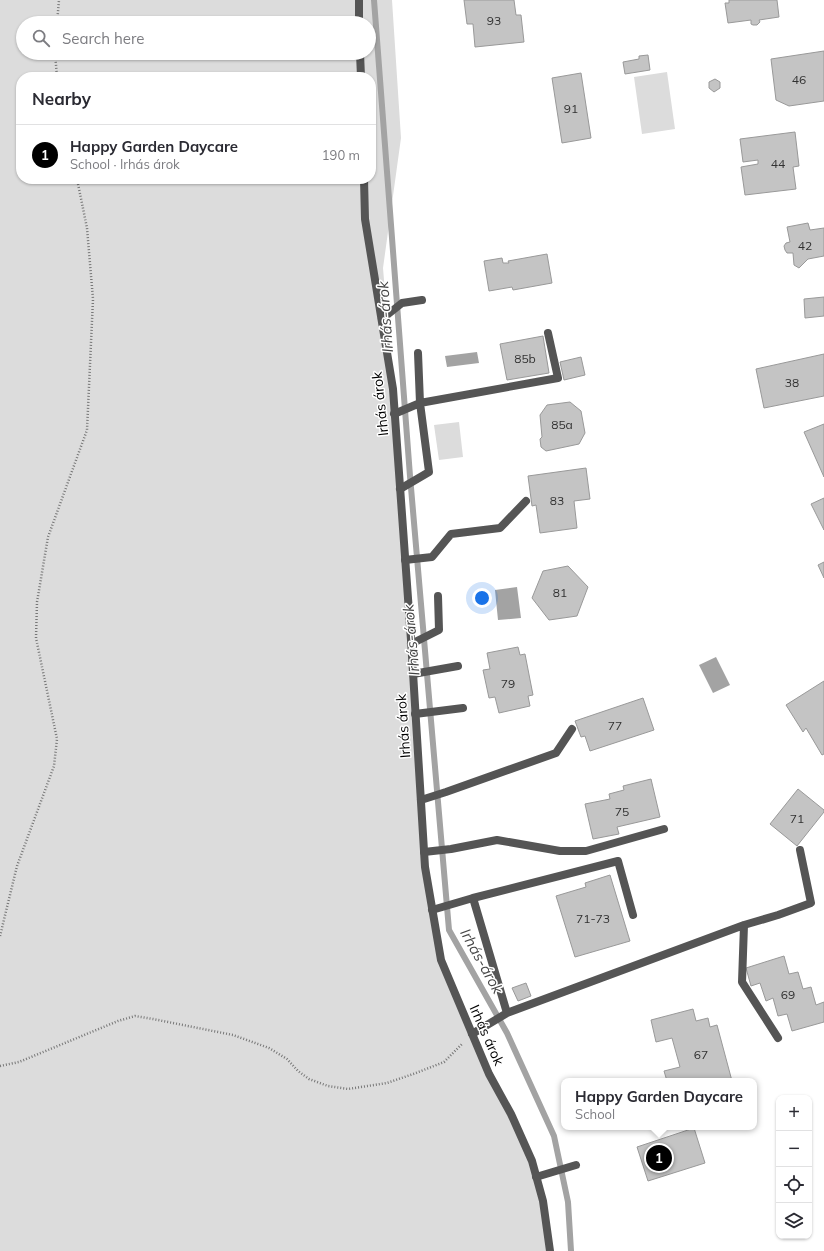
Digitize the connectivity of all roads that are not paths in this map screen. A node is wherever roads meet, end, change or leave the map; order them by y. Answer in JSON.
{"nodes":[{"id":1,"x":359,"y":0,"type":"edge"},
{"id":2,"x":359,"y":16,"type":"edge"},
{"id":3,"x":360,"y":60,"type":"edge"},
{"id":4,"x":361,"y":72,"type":"edge"},
{"id":5,"x":364,"y":184,"type":"edge"},
{"id":6,"x":422,"y":300,"type":"dead end"},
{"id":7,"x":382,"y":319,"type":"junction"},
{"id":8,"x":548,"y":333,"type":"dead end"},
{"id":9,"x":418,"y":353,"type":"dead end"},
{"id":10,"x":420,"y":403,"type":"junction"},
{"id":11,"x":394,"y":414,"type":"junction"},
{"id":12,"x":400,"y":489,"type":"junction"},
{"id":13,"x":526,"y":500,"type":"dead end"},
{"id":14,"x":405,"y":560,"type":"junction"},
{"id":15,"x":438,"y":596,"type":"dead end"},
{"id":16,"x":411,"y":644,"type":"junction"},
{"id":17,"x":458,"y":666,"type":"dead end"},
{"id":18,"x":413,"y":674,"type":"junction"},
{"id":19,"x":463,"y":708,"type":"dead end"},
{"id":20,"x":415,"y":714,"type":"junction"},
{"id":21,"x":572,"y":729,"type":"dead end"},
{"id":22,"x":421,"y":800,"type":"junction"},
{"id":23,"x":664,"y":829,"type":"dead end"},
{"id":24,"x":800,"y":850,"type":"dead end"},
{"id":25,"x":424,"y":852,"type":"junction"},
{"id":26,"x":473,"y":898,"type":"junction"},
{"id":27,"x":432,"y":910,"type":"junction"},
{"id":28,"x":633,"y":915,"type":"dead end"},
{"id":29,"x":744,"y":925,"type":"junction"},
{"id":30,"x":507,"y":1013,"type":"junction"},
{"id":31,"x":472,"y":1034,"type":"junction"},
{"id":32,"x":778,"y":1038,"type":"dead end"},
{"id":33,"x":576,"y":1165,"type":"dead end"},
{"id":34,"x":536,"y":1177,"type":"junction"},
{"id":35,"x":550,"y":1251,"type":"edge"}],
"edges":[{"from":1,"to":2,"type":"street"},
{"from":3,"to":4,"type":"street"},
{"from":5,"to":7,"type":"street","name":"Irhás árok"},
{"from":6,"to":7,"type":"street"},
{"from":7,"to":11,"type":"street","name":"Irhás árok"},
{"from":8,"to":10,"type":"street"},
{"from":9,"to":10,"type":"street"},
{"from":10,"to":11,"type":"street"},
{"from":10,"to":12,"type":"street"},
{"from":11,"to":12,"type":"street","name":"Irhás árok"},
{"from":12,"to":14,"type":"street","name":"Irhás árok"},
{"from":13,"to":14,"type":"street"},
{"from":14,"to":16,"type":"street","name":"Irhás árok"},
{"from":15,"to":16,"type":"street"},
{"from":16,"to":18,"type":"street","name":"Irhás árok"},
{"from":17,"to":18,"type":"street"},
{"from":18,"to":20,"type":"street","name":"Irhás árok"},
{"from":19,"to":20,"type":"street"},
{"from":20,"to":22,"type":"street","name":"Irhás árok"},
{"from":21,"to":22,"type":"street"},
{"from":22,"to":25,"type":"street","name":"Irhás árok"},
{"from":23,"to":25,"type":"street"},
{"from":24,"to":29,"type":"street"},
{"from":25,"to":27,"type":"street","name":"Irhás árok"},
{"from":26,"to":27,"type":"street"},
{"from":26,"to":28,"type":"street"},
{"from":26,"to":30,"type":"street"},
{"from":27,"to":31,"type":"street","name":"Irhás árok"},
{"from":29,"to":30,"type":"street"},
{"from":29,"to":32,"type":"street"},
{"from":30,"to":31,"type":"street"},
{"from":31,"to":34,"type":"street","name":"Irhás árok"},
{"from":33,"to":34,"type":"street"},
{"from":34,"to":35,"type":"street","name":"Irhás árok"}]}
